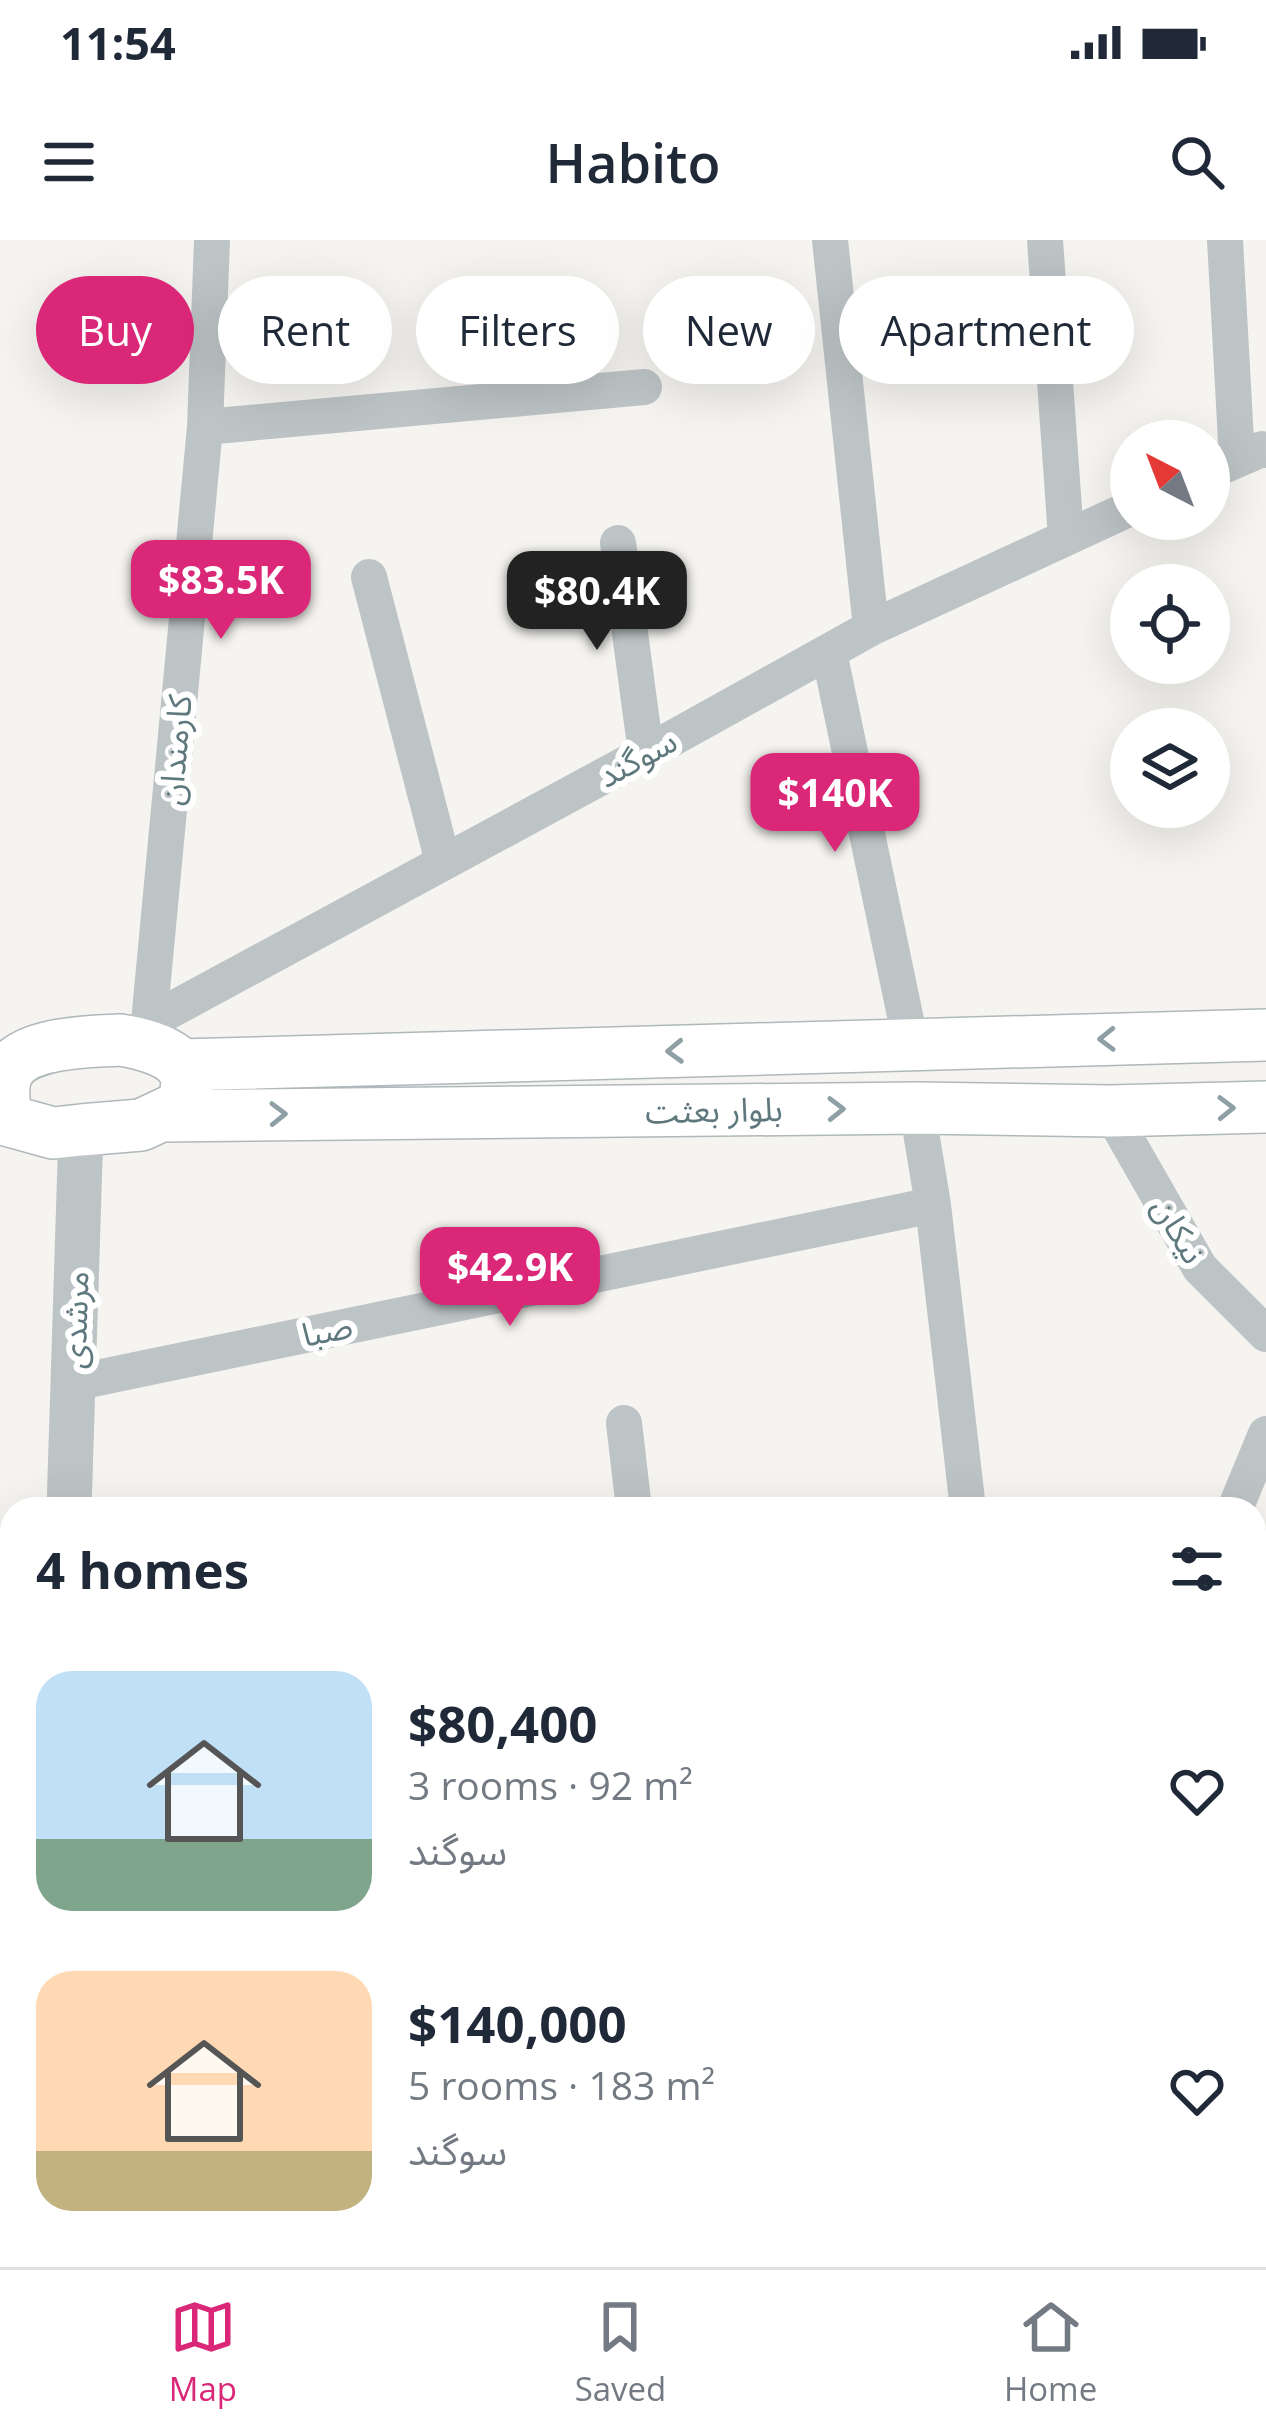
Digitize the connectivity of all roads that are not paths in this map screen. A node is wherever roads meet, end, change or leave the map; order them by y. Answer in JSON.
{"nodes":[{"id":1,"x":212,"y":240,"type":"edge"},
{"id":2,"x":830,"y":240,"type":"edge"},
{"id":3,"x":1045,"y":240,"type":"edge"},
{"id":4,"x":1225,"y":240,"type":"edge"},
{"id":5,"x":644,"y":387,"type":"dead end"},
{"id":6,"x":205,"y":428,"type":"junction"},
{"id":7,"x":1243,"y":458,"type":"edge"},
{"id":8,"x":1110,"y":518,"type":"edge"},
{"id":9,"x":1066,"y":538,"type":"junction"},
{"id":10,"x":618,"y":543,"type":"dead end"},
{"id":11,"x":369,"y":577,"type":"dead end"},
{"id":12,"x":871,"y":628,"type":"junction"},
{"id":13,"x":830,"y":652,"type":"junction"},
{"id":14,"x":646,"y":753,"type":"junction"},
{"id":15,"x":442,"y":862,"type":"junction"},
{"id":16,"x":1266,"y":1035,"type":"edge"},
{"id":17,"x":160,"y":1044,"type":"junction"},
{"id":18,"x":911,"y":1044,"type":"junction"},
{"id":19,"x":16,"y":1047,"type":"edge"},
{"id":20,"x":917,"y":1108,"type":"junction"},
{"id":21,"x":1266,"y":1108,"type":"edge"},
{"id":22,"x":1110,"y":1112,"type":"junction"},
{"id":23,"x":161,"y":1116,"type":"junction"},
{"id":24,"x":3,"y":1120,"type":"edge"},
{"id":25,"x":81,"y":1130,"type":"junction"},
{"id":26,"x":933,"y":1205,"type":"junction"},
{"id":27,"x":1266,"y":1334,"type":"edge"},
{"id":28,"x":73,"y":1382,"type":"junction"},
{"id":29,"x":624,"y":1423,"type":"dead end"},
{"id":30,"x":1266,"y":1434,"type":"edge"},
{"id":31,"x":69,"y":1497,"type":"edge"},
{"id":32,"x":633,"y":1497,"type":"edge"},
{"id":33,"x":967,"y":1497,"type":"edge"},
{"id":34,"x":1240,"y":1497,"type":"edge"}],
"edges":[{"from":1,"to":6,"type":"street","name":"کارمندان"},
{"from":2,"to":12,"type":"street"},
{"from":3,"to":9,"type":"street"},
{"from":4,"to":7,"type":"street"},
{"from":5,"to":6,"type":"street"},
{"from":6,"to":17,"type":"street","name":"کارمندان"},
{"from":8,"to":9,"type":"street","name":"سوگند"},
{"from":9,"to":12,"type":"street","name":"سوگند"},
{"from":10,"to":14,"type":"street"},
{"from":11,"to":15,"type":"street"},
{"from":12,"to":13,"type":"street","name":"سوگند"},
{"from":13,"to":14,"type":"street","name":"سوگند"},
{"from":13,"to":18,"type":"street"},
{"from":14,"to":15,"type":"street","name":"سوگند"},
{"from":15,"to":17,"type":"street","name":"سوگند"},
{"from":16,"to":18,"type":"main road","name":"بلوار بعثت","one_way":true},
{"from":18,"to":17,"type":"main road","name":"بلوار بعثت","one_way":true},
{"from":17,"to":19,"type":"main road","name":"بلوار بعثت"},
{"from":17,"to":23,"type":"main road"},
{"from":19,"to":24,"type":"main road"},
{"from":20,"to":22,"type":"main road","name":"بلوار بعثت"},
{"from":23,"to":20,"type":"main road","name":"بلوار بعثت","one_way":true},
{"from":20,"to":26,"type":"street"},
{"from":22,"to":21,"type":"main road","name":"بلوار بعثت","one_way":true},
{"from":22,"to":27,"type":"street","name":"نیکان"},
{"from":23,"to":25,"type":"main road","name":"بلوار بعثت"},
{"from":24,"to":25,"type":"main road","name":"بلوار بعثت"},
{"from":25,"to":28,"type":"street","name":"مرشدی"},
{"from":26,"to":28,"type":"street","name":"صبا"},
{"from":26,"to":33,"type":"street"},
{"from":28,"to":31,"type":"street","name":"مرشدی"},
{"from":29,"to":32,"type":"street"},
{"from":30,"to":34,"type":"street"}]}
